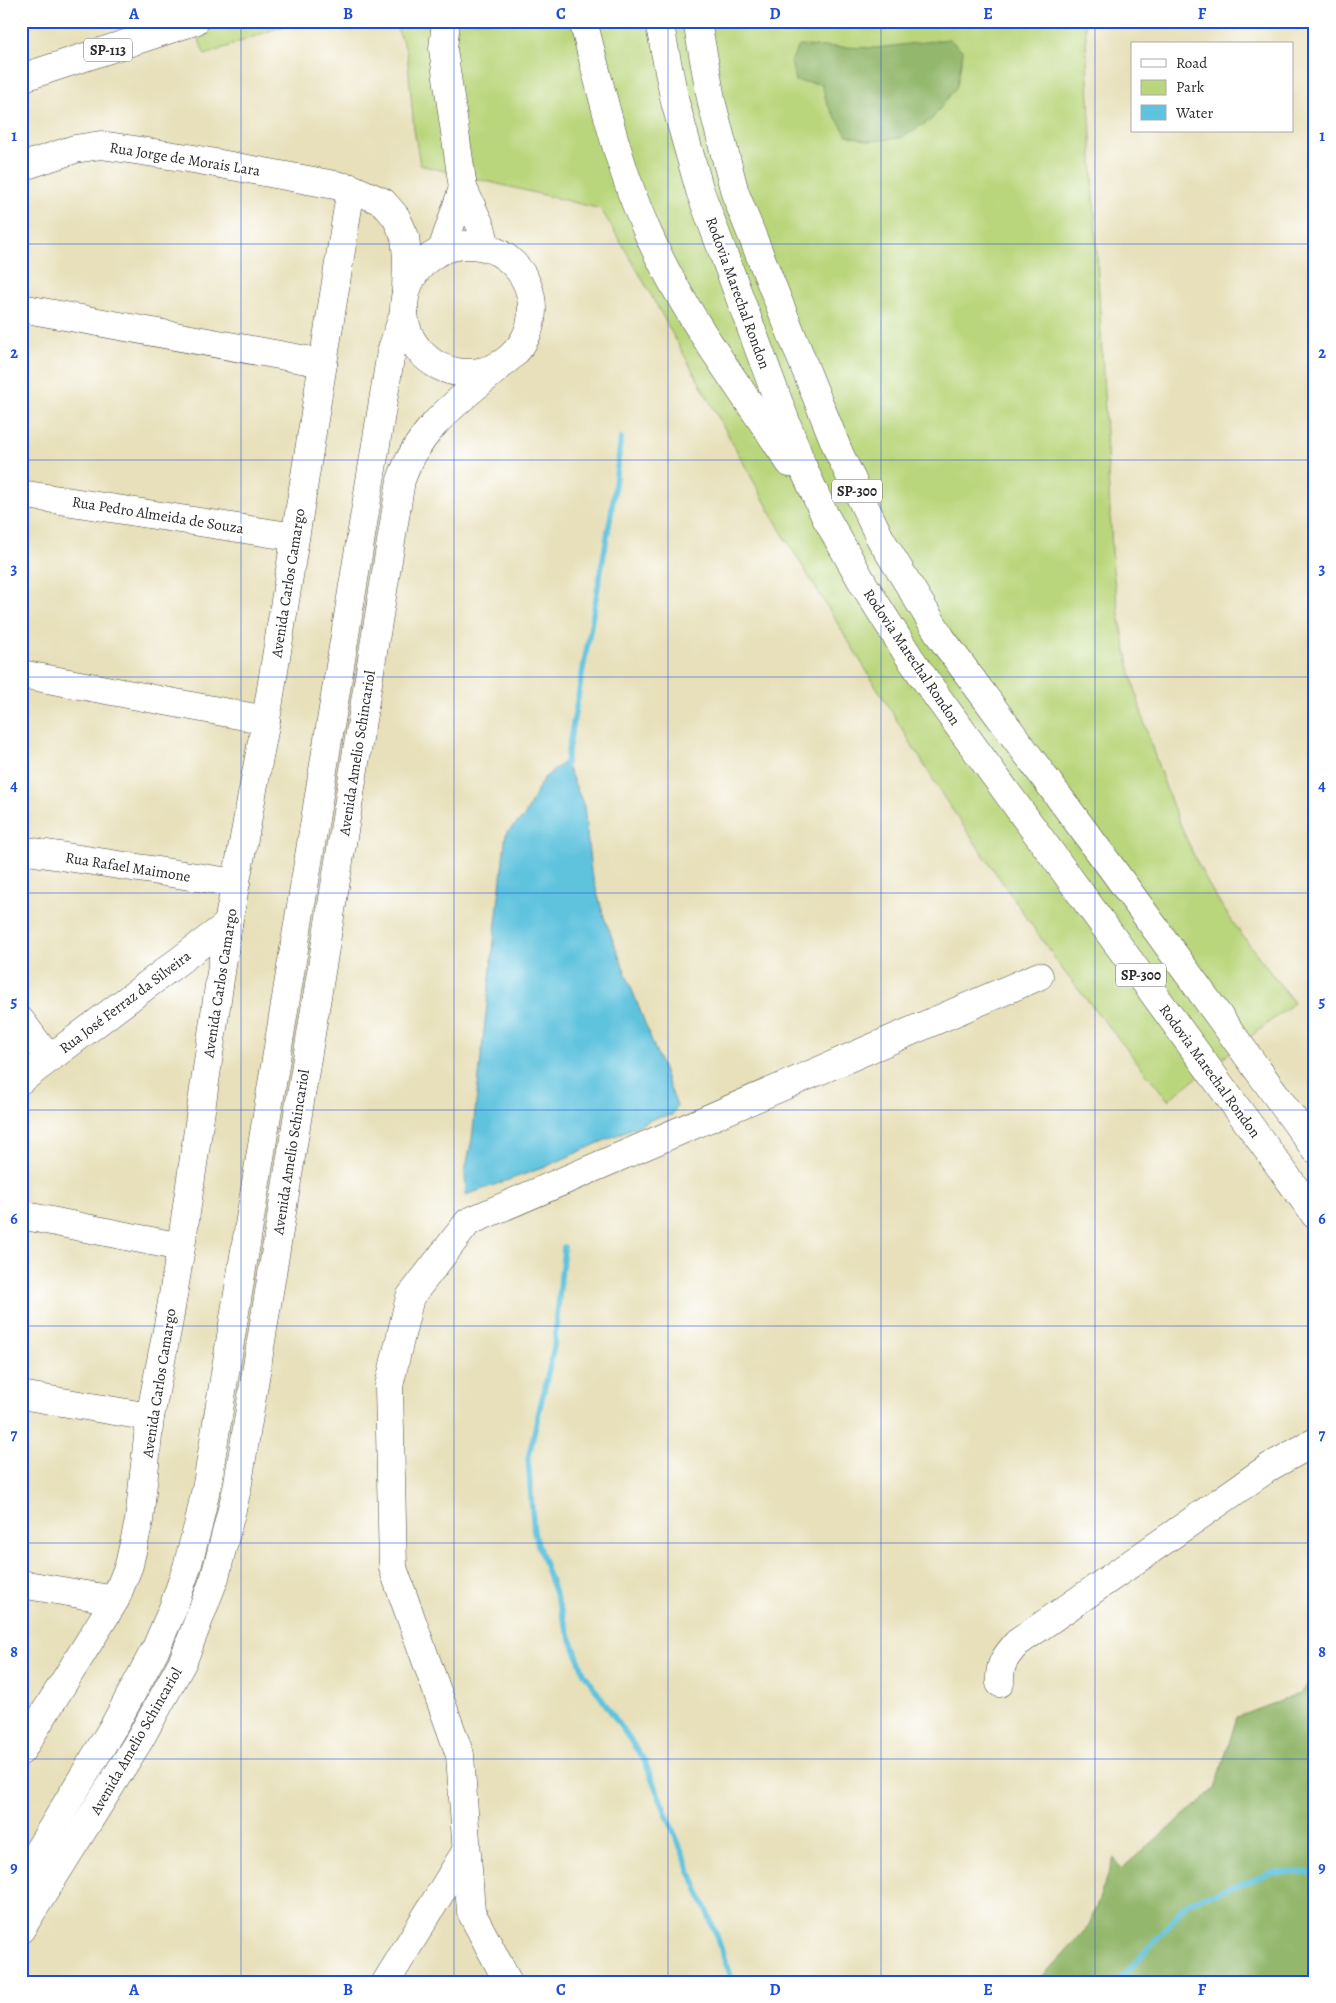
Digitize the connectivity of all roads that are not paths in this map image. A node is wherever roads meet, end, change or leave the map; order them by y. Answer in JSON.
{"nodes":[{"id":1,"x":195,"y":21,"type":"edge"},
{"id":2,"x":426,"y":21,"type":"edge"},
{"id":3,"x":446,"y":21,"type":"edge"},
{"id":4,"x":583,"y":21,"type":"edge"},
{"id":5,"x":659,"y":21,"type":"edge"},
{"id":6,"x":697,"y":21,"type":"edge"},
{"id":7,"x":443,"y":50,"type":"junction"},
{"id":8,"x":21,"y":78,"type":"edge"},
{"id":9,"x":21,"y":167,"type":"edge"},
{"id":10,"x":351,"y":188,"type":"junction"},
{"id":11,"x":463,"y":188,"type":"junction"},
{"id":12,"x":486,"y":247,"type":"junction"},
{"id":13,"x":442,"y":250,"type":"junction"},
{"id":14,"x":405,"y":302,"type":"junction"},
{"id":15,"x":21,"y":308,"type":"edge"},
{"id":16,"x":323,"y":363,"type":"junction"},
{"id":17,"x":500,"y":366,"type":"junction"},
{"id":18,"x":21,"y":494,"type":"edge"},
{"id":19,"x":825,"y":516,"type":"junction"},
{"id":20,"x":296,"y":537,"type":"junction"},
{"id":21,"x":21,"y":674,"type":"edge"},
{"id":22,"x":266,"y":720,"type":"junction"},
{"id":23,"x":21,"y":850,"type":"edge"},
{"id":24,"x":236,"y":883,"type":"junction"},
{"id":25,"x":228,"y":924,"type":"junction"},
{"id":26,"x":1039,"y":976,"type":"dead end"},
{"id":27,"x":21,"y":1021,"type":"edge"},
{"id":28,"x":50,"y":1059,"type":"junction"},
{"id":29,"x":21,"y":1080,"type":"edge"},
{"id":30,"x":1315,"y":1149,"type":"edge"},
{"id":31,"x":21,"y":1215,"type":"edge"},
{"id":32,"x":1315,"y":1215,"type":"edge"},
{"id":33,"x":181,"y":1247,"type":"junction"},
{"id":34,"x":21,"y":1395,"type":"edge"},
{"id":35,"x":150,"y":1417,"type":"junction"},
{"id":36,"x":1315,"y":1442,"type":"edge"},
{"id":37,"x":21,"y":1584,"type":"edge"},
{"id":38,"x":115,"y":1600,"type":"junction"},
{"id":39,"x":1000,"y":1683,"type":"dead end"},
{"id":40,"x":21,"y":1751,"type":"edge"},
{"id":41,"x":466,"y":1851,"type":"junction"},
{"id":42,"x":21,"y":1879,"type":"edge"},
{"id":43,"x":21,"y":1929,"type":"edge"},
{"id":44,"x":386,"y":1982,"type":"edge"},
{"id":45,"x":508,"y":1982,"type":"edge"}],
"edges":[{"from":1,"to":8,"type":"main road","number":"SP-113"},
{"from":2,"to":7,"type":"main road"},
{"from":3,"to":7,"type":"main road"},
{"from":4,"to":19,"type":"main road"},
{"from":5,"to":19,"type":"main road","name":"Rodovia Marechal Rondon","number":"SP-300"},
{"from":6,"to":30,"type":"main road","number":"SP-300"},
{"from":7,"to":11,"type":"main road"},
{"from":9,"to":10,"type":"main road","name":"Rua Jorge de Morais Lara"},
{"from":10,"to":14,"type":"main road","name":"Rua Jorge de Morais Lara"},
{"from":10,"to":16,"type":"main road","name":"Avenida Carlos Camargo"},
{"from":11,"to":12,"type":"main road"},
{"from":11,"to":13,"type":"main road"},
{"from":12,"to":13,"type":"main road"},
{"from":12,"to":17,"type":"main road"},
{"from":13,"to":14,"type":"main road"},
{"from":14,"to":17,"type":"main road"},
{"from":14,"to":42,"type":"main road","name":"Avenida Amelio Schincariol"},
{"from":15,"to":16,"type":"main road"},
{"from":16,"to":20,"type":"main road","name":"Avenida Carlos Camargo"},
{"from":17,"to":43,"type":"main road","name":"Avenida Amelio Schincariol"},
{"from":18,"to":20,"type":"main road","name":"Rua Pedro Almeida de Souza"},
{"from":19,"to":32,"type":"main road","name":"Rodovia Marechal Rondon","number":"SP-300"},
{"from":20,"to":22,"type":"main road","name":"Avenida Carlos Camargo"},
{"from":21,"to":22,"type":"main road"},
{"from":22,"to":24,"type":"main road","name":"Avenida Carlos Camargo"},
{"from":23,"to":24,"type":"main road","name":"Rua Rafael Maimone"},
{"from":24,"to":25,"type":"main road","name":"Avenida Carlos Camargo"},
{"from":25,"to":28,"type":"main road","name":"Rua José Ferraz da Silveira"},
{"from":25,"to":33,"type":"main road","name":"Avenida Carlos Camargo"},
{"from":26,"to":41,"type":"main road"},
{"from":27,"to":28,"type":"main road"},
{"from":28,"to":29,"type":"main road","name":"Rua José Ferraz da Silveira"},
{"from":31,"to":33,"type":"main road"},
{"from":33,"to":35,"type":"main road","name":"Avenida Carlos Camargo"},
{"from":34,"to":35,"type":"main road"},
{"from":35,"to":38,"type":"main road","name":"Avenida Carlos Camargo"},
{"from":36,"to":39,"type":"main road"},
{"from":37,"to":38,"type":"main road"},
{"from":38,"to":40,"type":"main road","name":"Avenida Carlos Camargo"},
{"from":41,"to":44,"type":"main road"},
{"from":41,"to":45,"type":"main road"}]}
